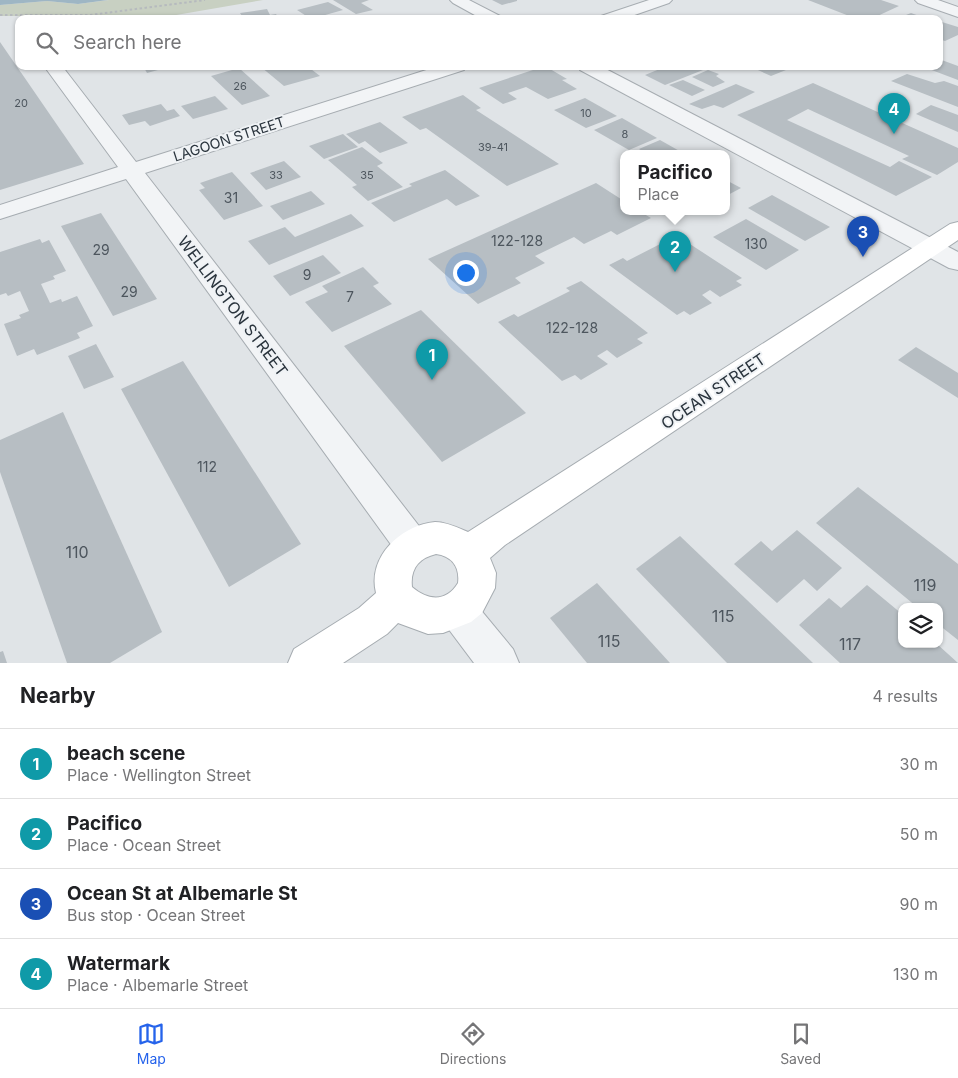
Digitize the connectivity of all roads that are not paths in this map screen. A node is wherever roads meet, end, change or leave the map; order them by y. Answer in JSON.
{"nodes":[{"id":1,"x":458,"y":0,"type":"edge"},
{"id":2,"x":664,"y":0,"type":"edge"},
{"id":3,"x":923,"y":0,"type":"edge"},
{"id":4,"x":958,"y":12,"type":"edge"},
{"id":5,"x":486,"y":15,"type":"edge"},
{"id":6,"x":619,"y":15,"type":"edge"},
{"id":7,"x":56,"y":70,"type":"edge"},
{"id":8,"x":445,"y":70,"type":"edge"},
{"id":9,"x":594,"y":70,"type":"edge"},
{"id":10,"x":130,"y":170,"type":"junction"},
{"id":11,"x":0,"y":212,"type":"edge"},
{"id":12,"x":958,"y":229,"type":"edge"},
{"id":13,"x":930,"y":246,"type":"junction"},
{"id":14,"x":958,"y":262,"type":"edge"},
{"id":15,"x":413,"y":546,"type":"junction"},
{"id":16,"x":469,"y":553,"type":"junction"},
{"id":17,"x":398,"y":598,"type":"junction"},
{"id":18,"x":457,"y":610,"type":"junction"},
{"id":19,"x":308,"y":663,"type":"edge"},
{"id":20,"x":499,"y":663,"type":"edge"}],
"edges":[{"from":1,"to":5,"type":"street"},
{"from":2,"to":6,"type":"street"},
{"from":3,"to":4,"type":"street"},
{"from":7,"to":10,"type":"street","name":"WELLINGTON STREET"},
{"from":8,"to":10,"type":"street","name":"LAGOON STREET"},
{"from":9,"to":13,"type":"street"},
{"from":10,"to":11,"type":"street","name":"LAGOON STREET"},
{"from":10,"to":15,"type":"street","name":"WELLINGTON STREET"},
{"from":12,"to":13,"type":"street","name":"OCEAN STREET"},
{"from":13,"to":14,"type":"street"},
{"from":13,"to":16,"type":"street","name":"OCEAN STREET"},
{"from":15,"to":16,"type":"street"},
{"from":15,"to":17,"type":"street"},
{"from":16,"to":18,"type":"street"},
{"from":17,"to":18,"type":"street"},
{"from":17,"to":19,"type":"street"},
{"from":18,"to":20,"type":"street"}]}
